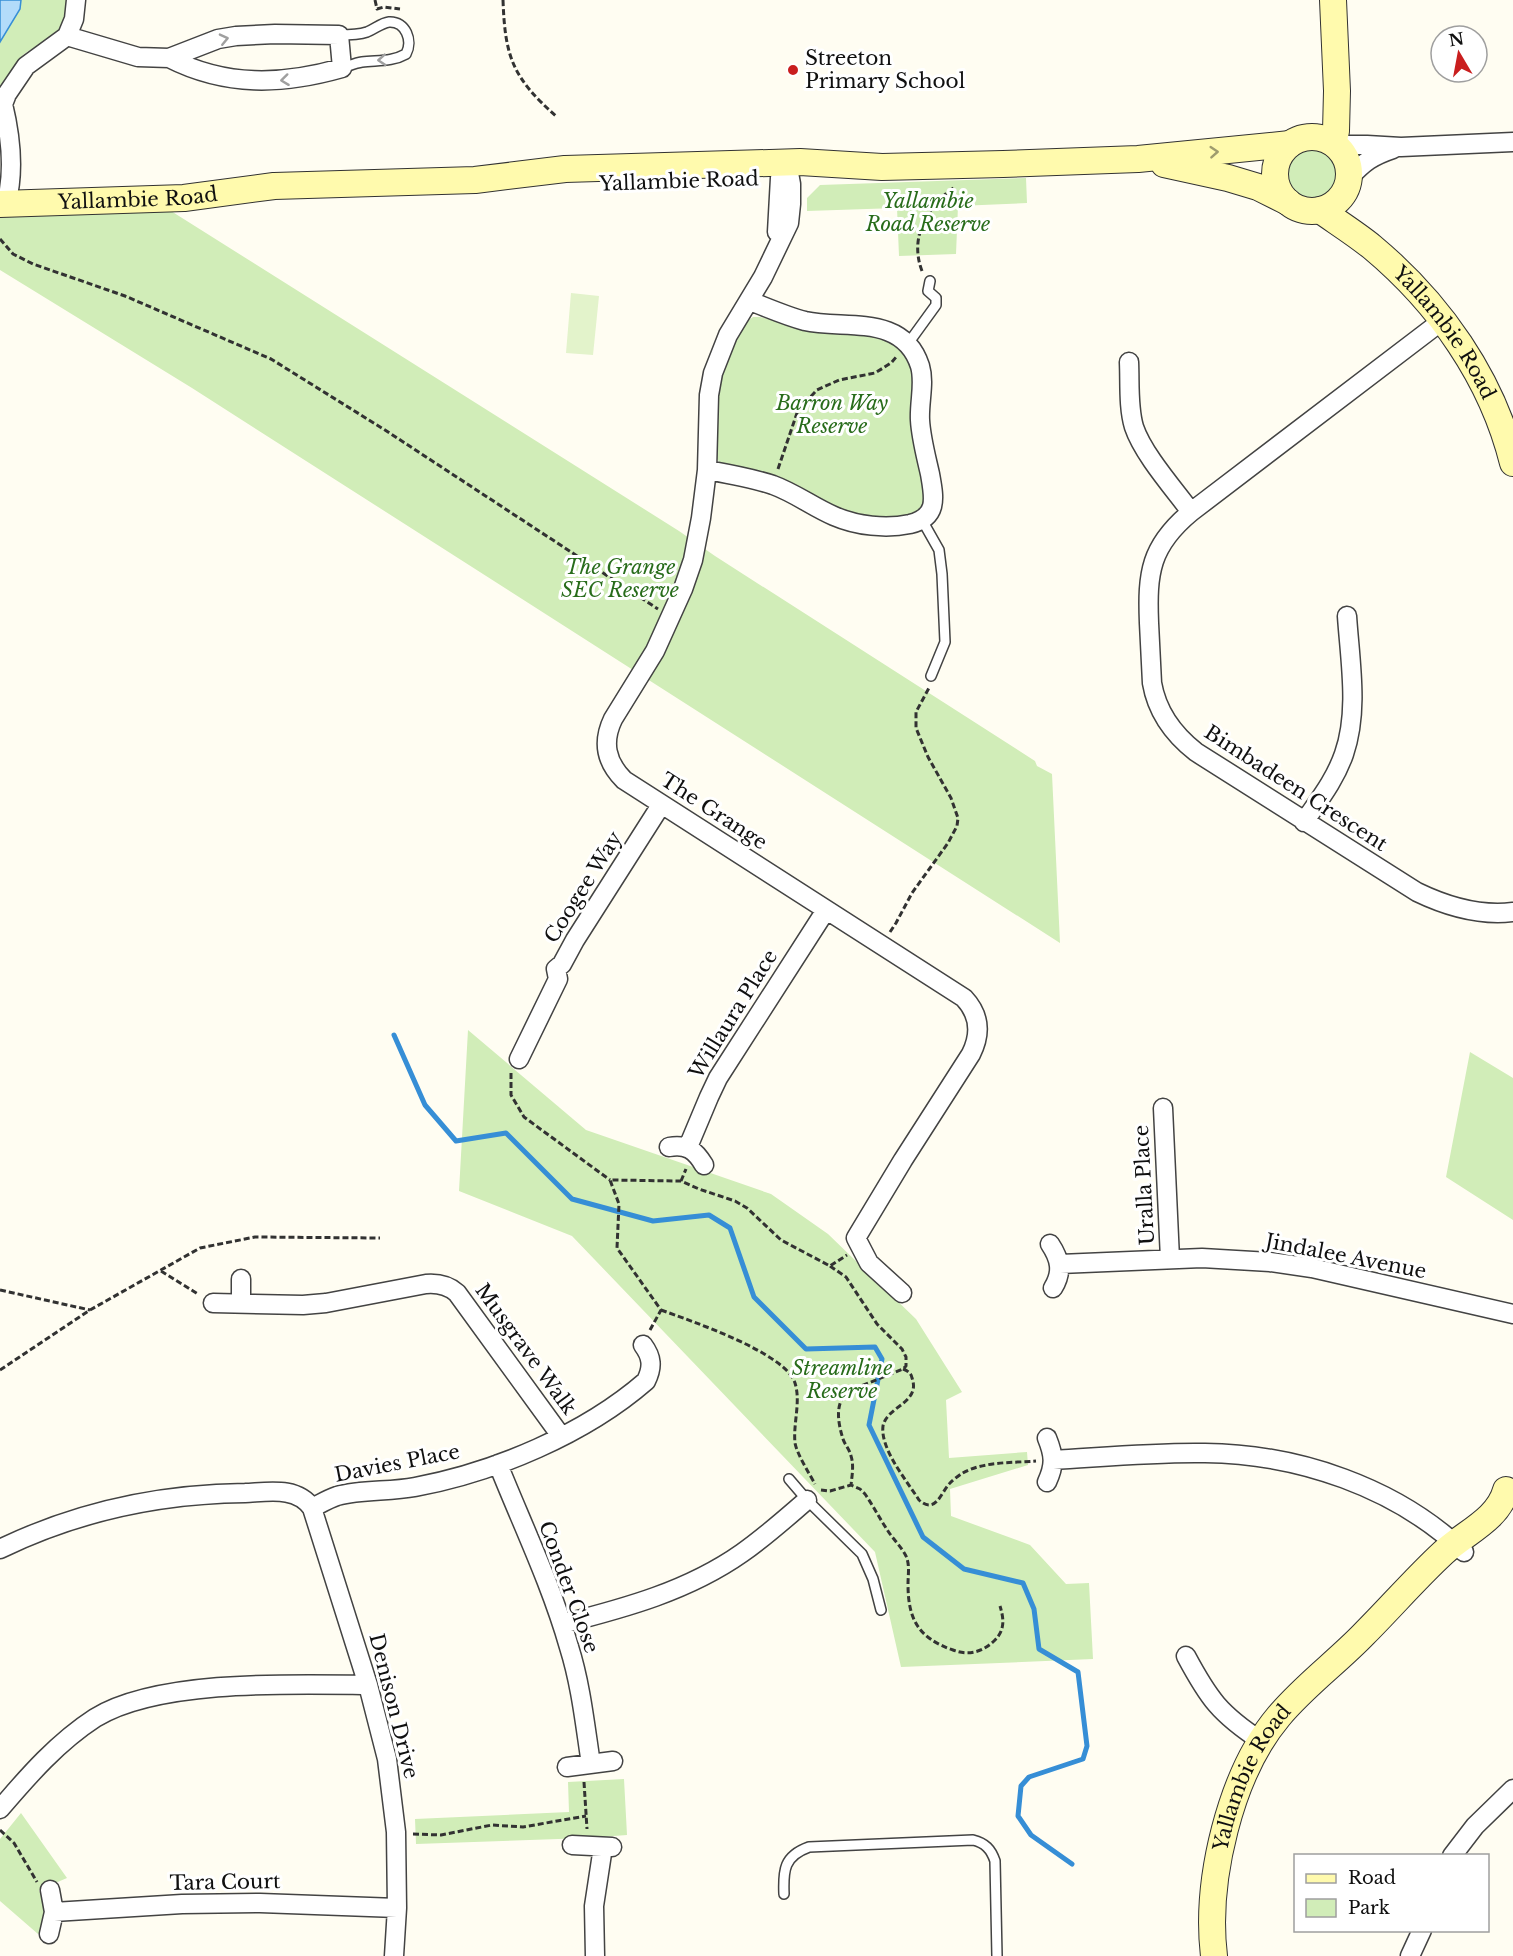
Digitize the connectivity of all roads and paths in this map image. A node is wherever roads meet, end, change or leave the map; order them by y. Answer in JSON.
{"nodes":[{"id":1,"x":76,"y":0,"type":"edge"},
{"id":2,"x":375,"y":0,"type":"edge"},
{"id":3,"x":503,"y":0,"type":"edge"},
{"id":4,"x":1333,"y":0,"type":"edge"},
{"id":5,"x":400,"y":9,"type":"dead end"},
{"id":6,"x":339,"y":35,"type":"junction"},
{"id":7,"x":67,"y":36,"type":"junction"},
{"id":8,"x":169,"y":58,"type":"junction"},
{"id":9,"x":1335,"y":65,"type":"junction"},
{"id":10,"x":342,"y":68,"type":"junction"},
{"id":11,"x":1,"y":106,"type":"edge"},
{"id":12,"x":557,"y":117,"type":"dead end"},
{"id":13,"x":1293,"y":142,"type":"junction"},
{"id":14,"x":1513,"y":142,"type":"edge"},
{"id":15,"x":1335,"y":144,"type":"junction"},
{"id":16,"x":1401,"y":147,"type":"junction"},
{"id":17,"x":1138,"y":159,"type":"junction"},
{"id":18,"x":786,"y":173,"type":"junction"},
{"id":19,"x":957,"y":186,"type":"dead end"},
{"id":20,"x":1346,"y":187,"type":"junction"},
{"id":21,"x":3,"y":194,"type":"edge"},
{"id":22,"x":1288,"y":202,"type":"junction"},
{"id":23,"x":1320,"y":210,"type":"junction"},
{"id":24,"x":0,"y":239,"type":"edge"},
{"id":25,"x":1372,"y":247,"type":"junction"},
{"id":26,"x":930,"y":281,"type":"joint"},
{"id":27,"x":750,"y":301,"type":"junction"},
{"id":28,"x":1443,"y":320,"type":"junction"},
{"id":29,"x":907,"y":345,"type":"junction"},
{"id":30,"x":1129,"y":362,"type":"dead end"},
{"id":31,"x":1513,"y":463,"type":"edge"},
{"id":32,"x":707,"y":470,"type":"junction"},
{"id":33,"x":773,"y":485,"type":"junction"},
{"id":34,"x":1191,"y":512,"type":"junction"},
{"id":35,"x":922,"y":520,"type":"junction"},
{"id":36,"x":1347,"y":616,"type":"dead end"},
{"id":37,"x":672,"y":618,"type":"junction"},
{"id":38,"x":931,"y":676,"type":"joint"},
{"id":39,"x":661,"y":805,"type":"junction"},
{"id":40,"x":1304,"y":822,"type":"junction"},
{"id":41,"x":826,"y":910,"type":"junction"},
{"id":42,"x":1513,"y":912,"type":"edge"},
{"id":43,"x":877,"y":943,"type":"junction"},
{"id":44,"x":519,"y":1059,"type":"joint"},
{"id":45,"x":1162,"y":1108,"type":"dead end"},
{"id":46,"x":669,"y":1147,"type":"dead end"},
{"id":47,"x":688,"y":1147,"type":"junction"},
{"id":48,"x":705,"y":1165,"type":"dead end"},
{"id":49,"x":610,"y":1180,"type":"junction"},
{"id":50,"x":380,"y":1238,"type":"dead end"},
{"id":51,"x":856,"y":1238,"type":"junction"},
{"id":52,"x":1050,"y":1244,"type":"dead end"},
{"id":53,"x":1170,"y":1259,"type":"junction"},
{"id":54,"x":1060,"y":1264,"type":"junction"},
{"id":55,"x":830,"y":1266,"type":"junction"},
{"id":56,"x":160,"y":1271,"type":"junction"},
{"id":57,"x":241,"y":1279,"type":"dead end"},
{"id":58,"x":1053,"y":1288,"type":"dead end"},
{"id":59,"x":0,"y":1290,"type":"edge"},
{"id":60,"x":902,"y":1293,"type":"dead end"},
{"id":61,"x":213,"y":1303,"type":"joint"},
{"id":62,"x":241,"y":1304,"type":"junction"},
{"id":63,"x":90,"y":1310,"type":"junction"},
{"id":64,"x":661,"y":1310,"type":"junction"},
{"id":65,"x":1513,"y":1314,"type":"edge"},
{"id":66,"x":643,"y":1345,"type":"joint"},
{"id":67,"x":902,"y":1369,"type":"junction"},
{"id":68,"x":0,"y":1370,"type":"edge"},
{"id":69,"x":561,"y":1436,"type":"junction"},
{"id":70,"x":1047,"y":1438,"type":"dead end"},
{"id":71,"x":1053,"y":1460,"type":"junction"},
{"id":72,"x":498,"y":1464,"type":"junction"},
{"id":73,"x":789,"y":1479,"type":"dead end"},
{"id":74,"x":1047,"y":1482,"type":"dead end"},
{"id":75,"x":851,"y":1485,"type":"junction"},
{"id":76,"x":1511,"y":1491,"type":"edge"},
{"id":77,"x":807,"y":1500,"type":"junction"},
{"id":78,"x":312,"y":1508,"type":"junction"},
{"id":79,"x":1459,"y":1547,"type":"junction"},
{"id":80,"x":0,"y":1549,"type":"edge"},
{"id":81,"x":1000,"y":1606,"type":"dead end"},
{"id":82,"x":881,"y":1610,"type":"dead end"},
{"id":83,"x":562,"y":1624,"type":"junction"},
{"id":84,"x":1186,"y":1656,"type":"dead end"},
{"id":85,"x":368,"y":1685,"type":"junction"},
{"id":86,"x":1261,"y":1740,"type":"junction"},
{"id":87,"x":613,"y":1761,"type":"dead end"},
{"id":88,"x":581,"y":1765,"type":"junction"},
{"id":89,"x":1513,"y":1789,"type":"edge"},
{"id":90,"x":0,"y":1809,"type":"edge"},
{"id":91,"x":586,"y":1816,"type":"junction"},
{"id":92,"x":0,"y":1830,"type":"edge"},
{"id":93,"x":396,"y":1832,"type":"junction"},
{"id":94,"x":594,"y":1846,"type":"joint"},
{"id":95,"x":1453,"y":1854,"type":"edge"},
{"id":96,"x":45,"y":1889,"type":"joint"},
{"id":97,"x":784,"y":1894,"type":"dead end"},
{"id":98,"x":397,"y":1908,"type":"junction"},
{"id":99,"x":54,"y":1912,"type":"junction"},
{"id":100,"x":1421,"y":1932,"type":"edge"},
{"id":101,"x":49,"y":1934,"type":"dead end"},
{"id":102,"x":394,"y":1956,"type":"edge"},
{"id":103,"x":595,"y":1956,"type":"edge"},
{"id":104,"x":997,"y":1956,"type":"edge"},
{"id":105,"x":1214,"y":1956,"type":"edge"},
{"id":106,"x":1410,"y":1956,"type":"edge"}],
"edges":[{"from":1,"to":7,"type":"street"},
{"from":2,"to":5,"type":"path"},
{"from":3,"to":12,"type":"path"},
{"from":4,"to":9,"type":"street"},
{"from":8,"to":6,"type":"street","one_way":true},
{"from":6,"to":10,"type":"street"},
{"from":6,"to":10,"type":"lane","one_way":true},
{"from":7,"to":8,"type":"street"},
{"from":7,"to":11,"type":"street"},
{"from":10,"to":8,"type":"street","one_way":true},
{"from":9,"to":13,"type":"street"},
{"from":9,"to":15,"type":"street"},
{"from":11,"to":21,"type":"street"},
{"from":13,"to":15,"type":"street"},
{"from":17,"to":13,"type":"street","name":"Yallambie Road","one_way":true},
{"from":13,"to":22,"type":"street"},
{"from":14,"to":16,"type":"street"},
{"from":15,"to":16,"type":"street"},
{"from":15,"to":20,"type":"street"},
{"from":16,"to":20,"type":"street"},
{"from":17,"to":18,"type":"street","name":"Yallambie Road"},
{"from":17,"to":22,"type":"street","name":"Yallambie Road"},
{"from":18,"to":21,"type":"street","name":"Yallambie Road"},
{"from":18,"to":27,"type":"street","name":"The Grange"},
{"from":19,"to":26,"type":"path"},
{"from":20,"to":23,"type":"street"},
{"from":20,"to":25,"type":"street","name":"Yallambie Road"},
{"from":22,"to":23,"type":"street"},
{"from":23,"to":25,"type":"street","name":"Yallambie Road"},
{"from":24,"to":37,"type":"path"},
{"from":25,"to":28,"type":"street","name":"Yallambie Road"},
{"from":26,"to":29,"type":"lane"},
{"from":27,"to":29,"type":"street"},
{"from":27,"to":32,"type":"street","name":"The Grange"},
{"from":28,"to":31,"type":"street","name":"Yallambie Road"},
{"from":28,"to":34,"type":"street","name":"Bimbadeen Crescent"},
{"from":29,"to":33,"type":"path"},
{"from":29,"to":35,"type":"street"},
{"from":30,"to":34,"type":"street"},
{"from":32,"to":33,"type":"street"},
{"from":32,"to":37,"type":"street","name":"The Grange"},
{"from":33,"to":35,"type":"street"},
{"from":34,"to":40,"type":"street","name":"Bimbadeen Crescent"},
{"from":35,"to":38,"type":"lane"},
{"from":36,"to":40,"type":"street"},
{"from":37,"to":39,"type":"street","name":"The Grange"},
{"from":38,"to":43,"type":"path"},
{"from":39,"to":41,"type":"street","name":"The Grange"},
{"from":39,"to":44,"type":"street","name":"Coogee Way"},
{"from":40,"to":42,"type":"street","name":"Bimbadeen Crescent"},
{"from":41,"to":43,"type":"street","name":"The Grange"},
{"from":41,"to":47,"type":"street","name":"Willaura Place"},
{"from":43,"to":51,"type":"street","name":"The Grange"},
{"from":44,"to":49,"type":"path"},
{"from":45,"to":53,"type":"street","name":"Uralla Place"},
{"from":46,"to":47,"type":"street"},
{"from":47,"to":48,"type":"street"},
{"from":49,"to":55,"type":"path"},
{"from":49,"to":64,"type":"path"},
{"from":50,"to":56,"type":"path"},
{"from":51,"to":55,"type":"path"},
{"from":51,"to":60,"type":"street"},
{"from":52,"to":54,"type":"street"},
{"from":53,"to":54,"type":"street","name":"Jindalee Avenue"},
{"from":53,"to":65,"type":"street","name":"Jindalee Avenue"},
{"from":54,"to":58,"type":"street"},
{"from":55,"to":67,"type":"path"},
{"from":56,"to":61,"type":"path"},
{"from":56,"to":63,"type":"path"},
{"from":57,"to":62,"type":"street"},
{"from":59,"to":63,"type":"path"},
{"from":61,"to":62,"type":"street","name":"Musgrave Walk"},
{"from":62,"to":69,"type":"street","name":"Musgrave Walk"},
{"from":63,"to":68,"type":"path"},
{"from":64,"to":66,"type":"path"},
{"from":64,"to":75,"type":"path"},
{"from":66,"to":69,"type":"street","name":"Davies Place"},
{"from":67,"to":71,"type":"path"},
{"from":67,"to":75,"type":"path"},
{"from":69,"to":72,"type":"street","name":"Davies Place"},
{"from":70,"to":71,"type":"street"},
{"from":71,"to":74,"type":"street"},
{"from":71,"to":79,"type":"street"},
{"from":72,"to":78,"type":"street","name":"Davies Place"},
{"from":72,"to":83,"type":"street","name":"Conder Close"},
{"from":73,"to":77,"type":"lane"},
{"from":75,"to":81,"type":"path"},
{"from":76,"to":79,"type":"street","name":"Yallambie Road"},
{"from":77,"to":82,"type":"lane"},
{"from":77,"to":83,"type":"street"},
{"from":78,"to":80,"type":"street"},
{"from":78,"to":85,"type":"street","name":"Denison Drive"},
{"from":79,"to":86,"type":"street","name":"Yallambie Road"},
{"from":83,"to":88,"type":"street","name":"Conder Close"},
{"from":84,"to":86,"type":"street"},
{"from":85,"to":90,"type":"street"},
{"from":85,"to":93,"type":"street","name":"Denison Drive"},
{"from":86,"to":105,"type":"street","name":"Yallambie Road"},
{"from":87,"to":88,"type":"street"},
{"from":88,"to":91,"type":"path"},
{"from":89,"to":95,"type":"street"},
{"from":91,"to":93,"type":"path"},
{"from":91,"to":94,"type":"path"},
{"from":92,"to":96,"type":"path"},
{"from":93,"to":98,"type":"street","name":"Denison Drive"},
{"from":94,"to":103,"type":"street"},
{"from":96,"to":99,"type":"street"},
{"from":97,"to":104,"type":"lane"},
{"from":98,"to":99,"type":"street","name":"Tara Court"},
{"from":98,"to":102,"type":"street","name":"Denison Drive"},
{"from":99,"to":101,"type":"street"},
{"from":100,"to":106,"type":"street"}]}
